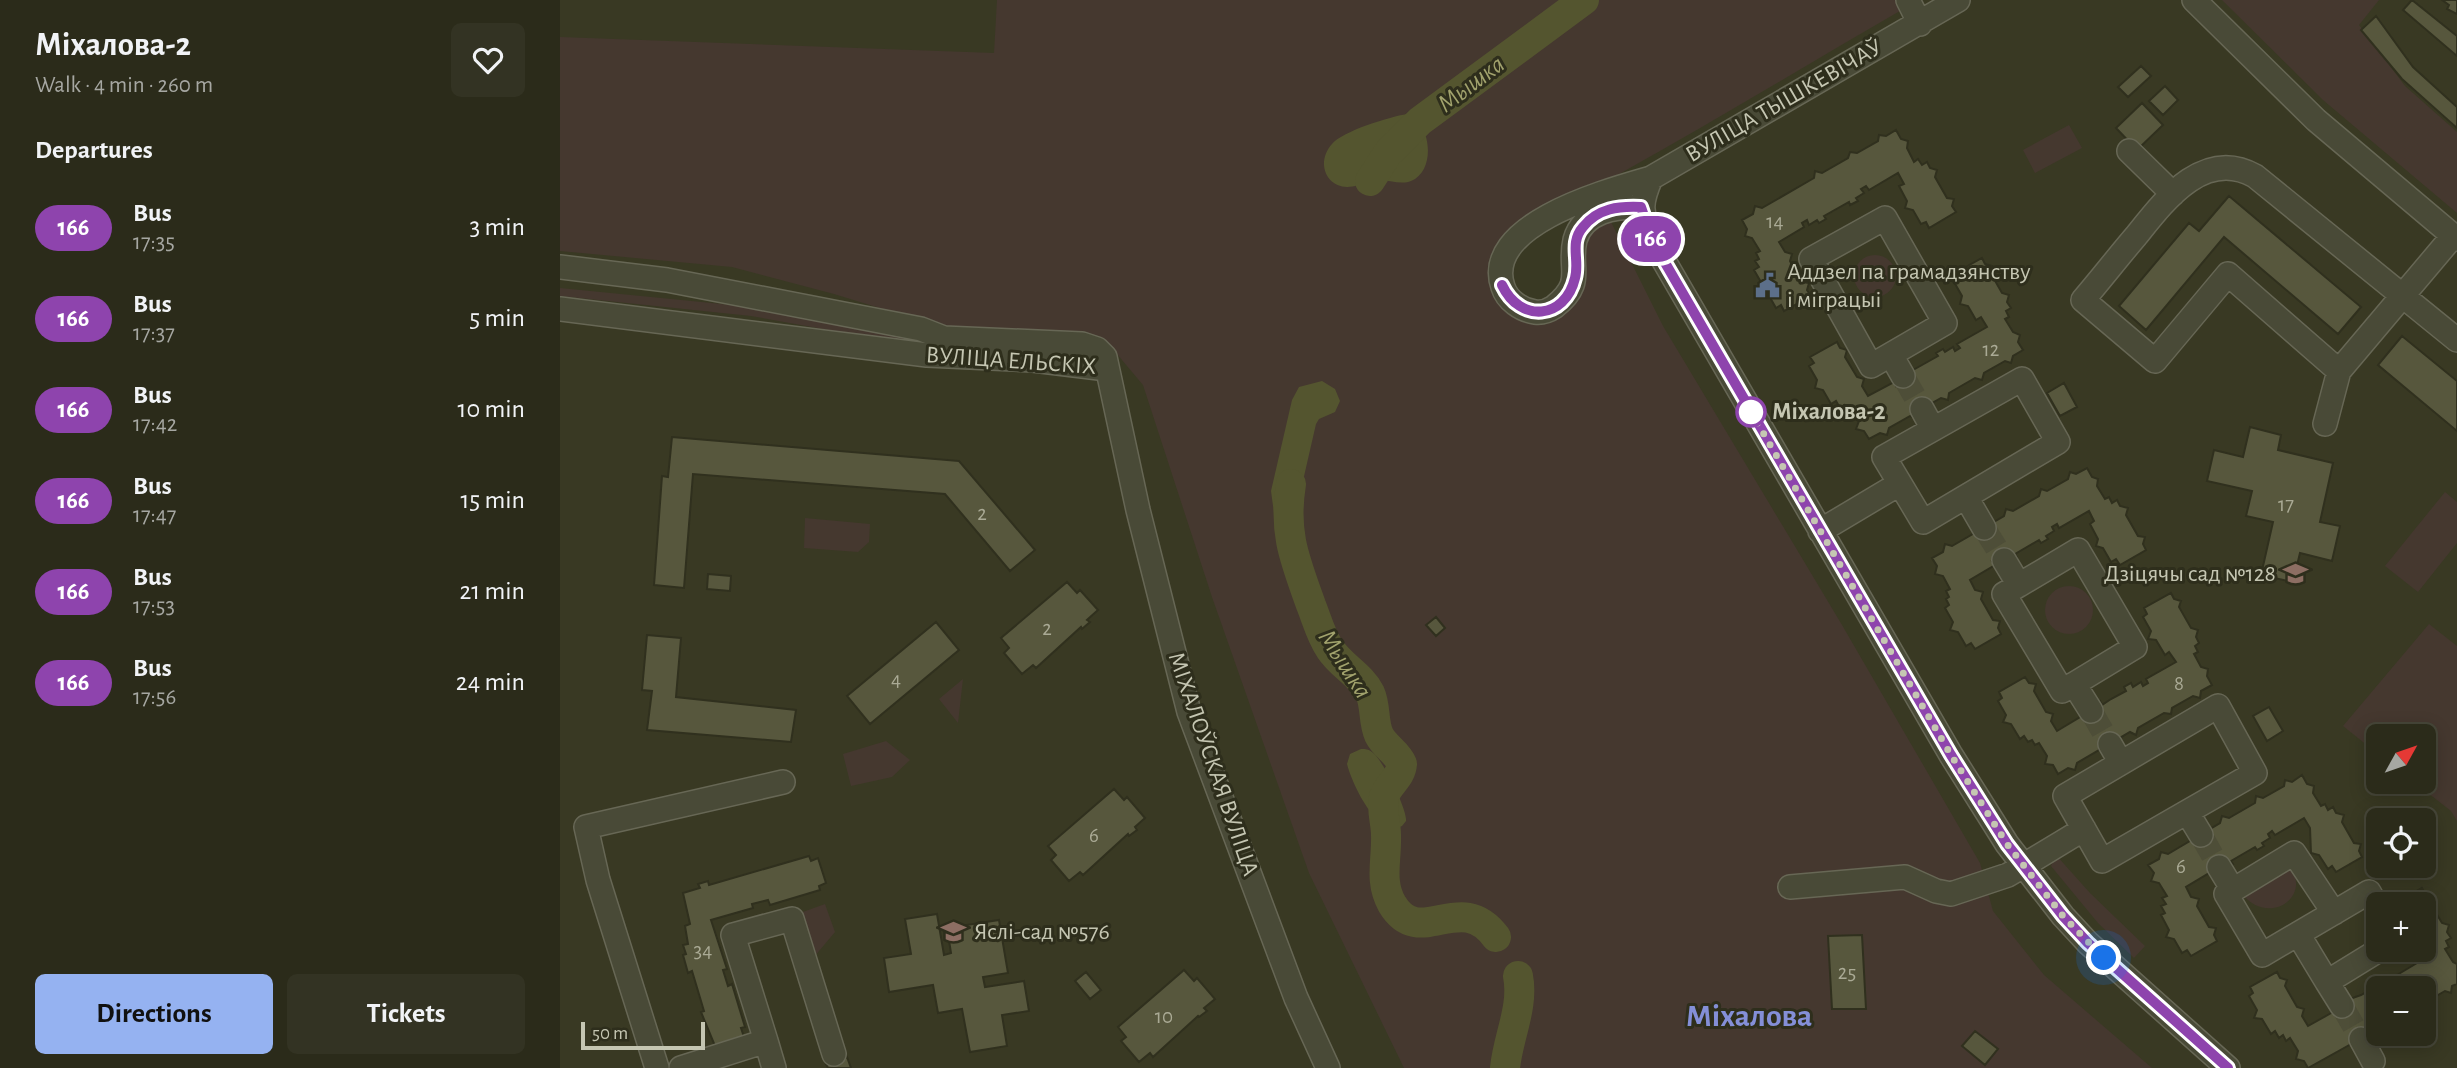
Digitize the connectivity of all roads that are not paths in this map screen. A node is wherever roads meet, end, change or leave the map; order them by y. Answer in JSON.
{"nodes":[{"id":1,"x":1908,"y":0,"type":"edge"},
{"id":2,"x":1958,"y":0,"type":"edge"},
{"id":3,"x":2194,"y":0,"type":"edge"},
{"id":4,"x":1920,"y":24,"type":"junction"},
{"id":5,"x":2129,"y":151,"type":"dead end"},
{"id":6,"x":1651,"y":178,"type":"junction"},
{"id":7,"x":2173,"y":194,"type":"junction"},
{"id":8,"x":1643,"y":215,"type":"junction"},
{"id":9,"x":2455,"y":237,"type":"edge"},
{"id":10,"x":560,"y":267,"type":"edge"},
{"id":11,"x":2402,"y":296,"type":"junction"},
{"id":12,"x":560,"y":309,"type":"edge"},
{"id":13,"x":2457,"y":340,"type":"edge"},
{"id":14,"x":1891,"y":355,"type":"junction"},
{"id":15,"x":1107,"y":369,"type":"junction"},
{"id":16,"x":2339,"y":371,"type":"junction"},
{"id":17,"x":1903,"y":376,"type":"tunnel mouth"},
{"id":18,"x":2325,"y":424,"type":"dead end"},
{"id":19,"x":1899,"y":484,"type":"junction"},
{"id":20,"x":1966,"y":497,"type":"junction"},
{"id":21,"x":1984,"y":528,"type":"tunnel mouth"},
{"id":22,"x":1820,"y":531,"type":"junction"},
{"id":23,"x":2004,"y":560,"type":"tunnel mouth"},
{"id":24,"x":2019,"y":585,"type":"junction"},
{"id":25,"x":2074,"y":684,"type":"junction"},
{"id":26,"x":2091,"y":711,"type":"tunnel mouth"},
{"id":27,"x":783,"y":782,"type":"dead end"},
{"id":28,"x":2187,"y":812,"type":"junction"},
{"id":29,"x":2084,"y":830,"type":"junction"},
{"id":30,"x":2201,"y":835,"type":"tunnel mouth"},
{"id":31,"x":2024,"y":867,"type":"junction"},
{"id":32,"x":2220,"y":867,"type":"tunnel mouth"},
{"id":33,"x":1790,"y":887,"type":"dead end"},
{"id":34,"x":2233,"y":890,"type":"junction"},
{"id":35,"x":2366,"y":894,"type":"edge"},
{"id":36,"x":2334,"y":913,"type":"junction"},
{"id":37,"x":2298,"y":934,"type":"junction"},
{"id":38,"x":2366,"y":958,"type":"edge"},
{"id":39,"x":2327,"y":982,"type":"junction"},
{"id":40,"x":2342,"y":1006,"type":"tunnel mouth"},
{"id":41,"x":2361,"y":1039,"type":"tunnel mouth"},
{"id":42,"x":766,"y":1041,"type":"junction"},
{"id":43,"x":834,"y":1054,"type":"dead end"},
{"id":44,"x":2373,"y":1061,"type":"dead end"},
{"id":45,"x":657,"y":1068,"type":"edge"},
{"id":46,"x":681,"y":1068,"type":"edge"},
{"id":47,"x":774,"y":1068,"type":"edge"},
{"id":48,"x":1328,"y":1068,"type":"edge"},
{"id":49,"x":2228,"y":1068,"type":"edge"}],
"edges":[{"from":1,"to":4,"type":"street"},
{"from":2,"to":4,"type":"street","name":"ВУЛІЦА ТЫШКЕВІЧАЎ"},
{"from":3,"to":9,"type":"street"},
{"from":4,"to":6,"type":"street","name":"ВУЛІЦА ТЫШКЕВІЧАЎ"},
{"from":5,"to":7,"type":"street"},
{"from":6,"to":8,"type":"street"},
{"from":6,"to":8,"type":"street","name":"ВУЛІЦА ТЫШКЕВІЧАЎ"},
{"from":7,"to":11,"type":"street"},
{"from":7,"to":16,"type":"street"},
{"from":8,"to":22,"type":"street"},
{"from":9,"to":11,"type":"street"},
{"from":10,"to":15,"type":"street","name":"ВУЛІЦА ЕЛЬСКІХ"},
{"from":11,"to":13,"type":"street"},
{"from":11,"to":16,"type":"street"},
{"from":12,"to":15,"type":"street","name":"ВУЛІЦА ЕЛЬСКІХ"},
{"from":14,"to":14,"type":"street"},
{"from":14,"to":17,"type":"street"},
{"from":15,"to":48,"type":"street","name":"МІХАЛОЎСКАЯ ВУЛІЦА"},
{"from":16,"to":18,"type":"street"},
{"from":19,"to":20,"type":"street"},
{"from":19,"to":20,"type":"street"},
{"from":19,"to":22,"type":"street"},
{"from":20,"to":21,"type":"street"},
{"from":22,"to":31,"type":"street"},
{"from":23,"to":24,"type":"street"},
{"from":24,"to":25,"type":"street"},
{"from":24,"to":25,"type":"street"},
{"from":25,"to":26,"type":"street"},
{"from":27,"to":45,"type":"street"},
{"from":28,"to":29,"type":"street"},
{"from":28,"to":29,"type":"street"},
{"from":28,"to":30,"type":"street"},
{"from":29,"to":31,"type":"street"},
{"from":31,"to":33,"type":"street"},
{"from":31,"to":49,"type":"street"},
{"from":32,"to":34,"type":"street"},
{"from":34,"to":36,"type":"street"},
{"from":34,"to":37,"type":"street"},
{"from":35,"to":36,"type":"street"},
{"from":36,"to":37,"type":"street"},
{"from":37,"to":39,"type":"street"},
{"from":38,"to":39,"type":"street"},
{"from":39,"to":40,"type":"street"},
{"from":41,"to":44,"type":"street"},
{"from":42,"to":43,"type":"street"},
{"from":42,"to":46,"type":"street"},
{"from":42,"to":47,"type":"street"}]}
